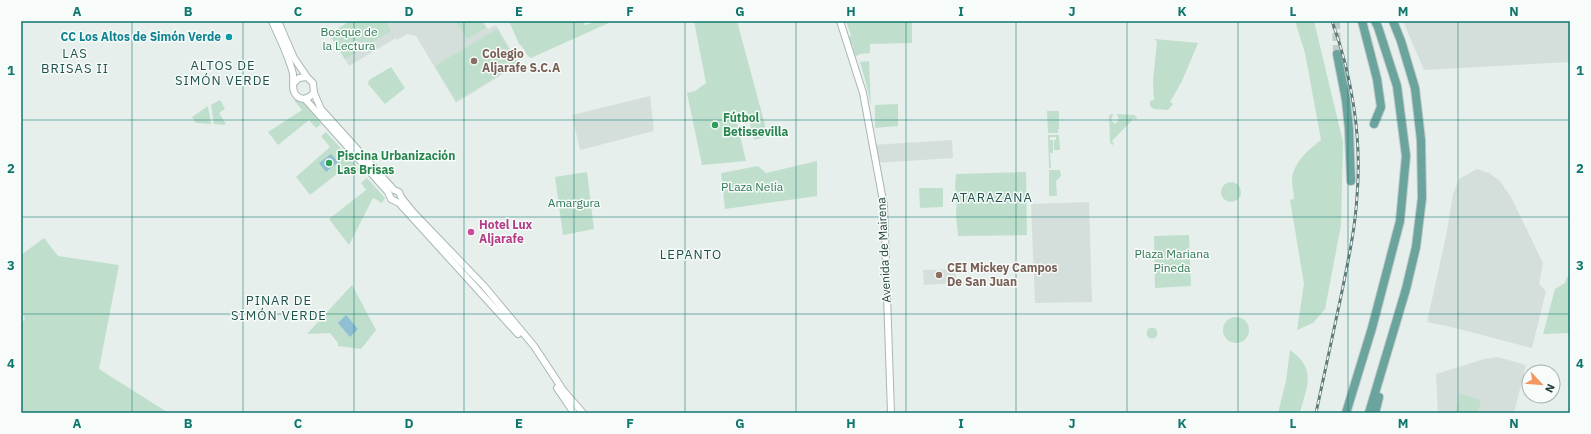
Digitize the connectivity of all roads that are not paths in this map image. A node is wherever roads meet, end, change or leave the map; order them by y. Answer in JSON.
{"nodes":[{"id":1,"x":272,"y":21,"type":"edge"},
{"id":2,"x":278,"y":21,"type":"edge"},
{"id":3,"x":840,"y":21,"type":"edge"},
{"id":4,"x":1362,"y":21,"type":"edge"},
{"id":5,"x":1375,"y":21,"type":"edge"},
{"id":6,"x":1393,"y":21,"type":"edge"},
{"id":7,"x":1337,"y":54,"type":"tunnel mouth"},
{"id":8,"x":307,"y":77,"type":"junction"},
{"id":9,"x":294,"y":83,"type":"junction"},
{"id":10,"x":314,"y":92,"type":"junction"},
{"id":11,"x":305,"y":99,"type":"junction"},
{"id":12,"x":1374,"y":124,"type":"dead end"},
{"id":13,"x":1351,"y":181,"type":"dead end"},
{"id":14,"x":392,"y":193,"type":"junction"},
{"id":15,"x":399,"y":199,"type":"junction"},
{"id":16,"x":1387,"y":355,"type":"junction"},
{"id":17,"x":574,"y":413,"type":"edge"},
{"id":18,"x":583,"y":413,"type":"edge"},
{"id":19,"x":891,"y":413,"type":"edge"},
{"id":20,"x":1346,"y":413,"type":"edge"},
{"id":21,"x":1369,"y":413,"type":"edge"},
{"id":22,"x":1376,"y":413,"type":"edge"}],
"edges":[{"from":1,"to":9,"type":"street"},
{"from":2,"to":8,"type":"street"},
{"from":3,"to":19,"type":"street","name":"Avenida de Mairena"},
{"from":4,"to":12,"type":"main road"},
{"from":5,"to":20,"type":"main road"},
{"from":6,"to":16,"type":"main road"},
{"from":7,"to":13,"type":"main road"},
{"from":8,"to":9,"type":"street"},
{"from":8,"to":10,"type":"street"},
{"from":9,"to":11,"type":"street"},
{"from":10,"to":11,"type":"street"},
{"from":10,"to":14,"type":"street"},
{"from":11,"to":14,"type":"street"},
{"from":14,"to":15,"type":"street"},
{"from":14,"to":15,"type":"street"},
{"from":15,"to":17,"type":"street"},
{"from":15,"to":18,"type":"street"},
{"from":16,"to":21,"type":"main road"},
{"from":16,"to":22,"type":"main road"}]}
